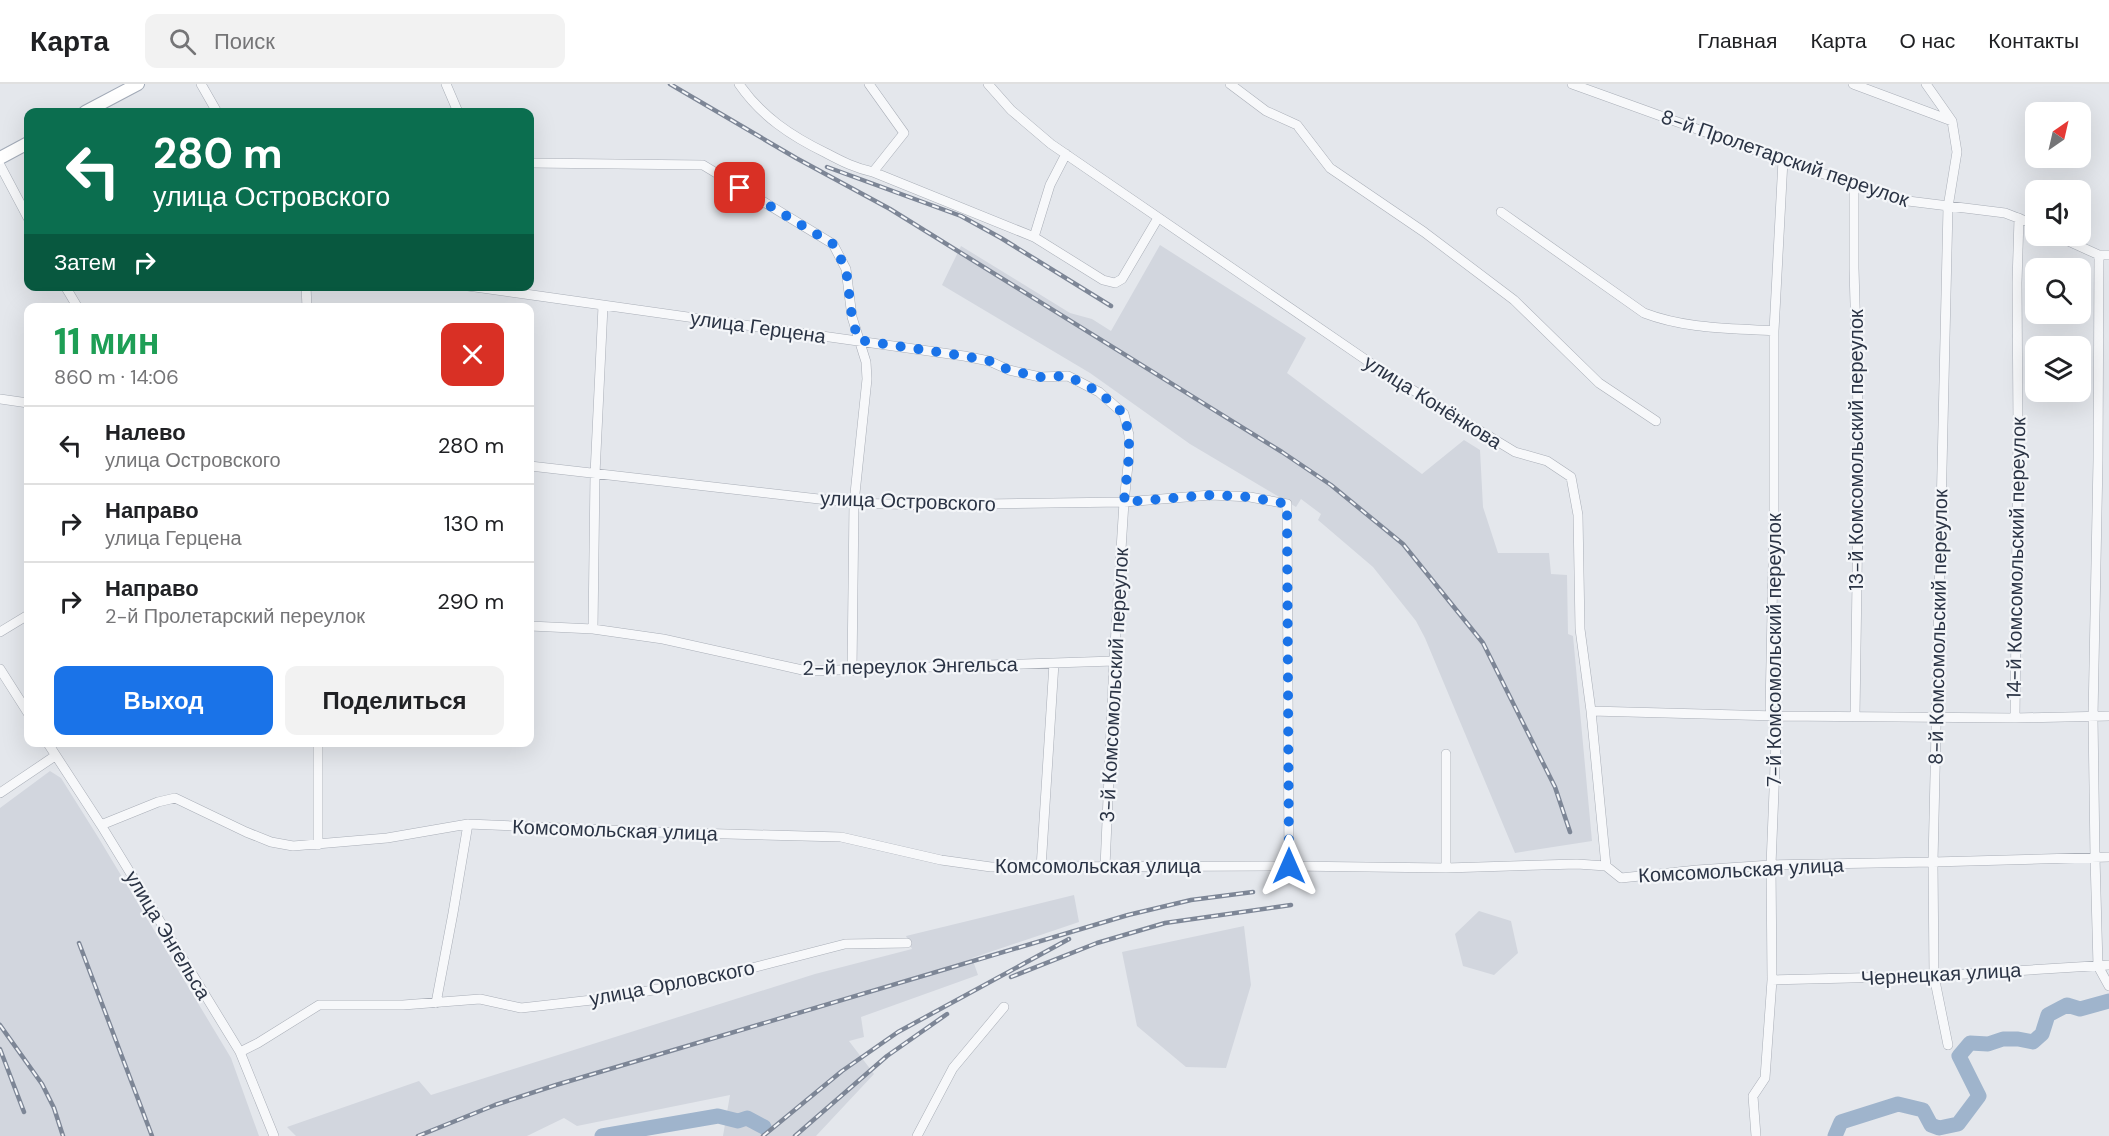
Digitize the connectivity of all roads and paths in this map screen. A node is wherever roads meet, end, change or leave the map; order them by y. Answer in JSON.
{"nodes":[{"id":1,"x":138,"y":84,"type":"edge"},
{"id":2,"x":201,"y":84,"type":"edge"},
{"id":3,"x":446,"y":84,"type":"edge"},
{"id":4,"x":739,"y":84,"type":"edge"},
{"id":5,"x":869,"y":84,"type":"edge"},
{"id":6,"x":988,"y":84,"type":"edge"},
{"id":7,"x":1230,"y":84,"type":"edge"},
{"id":8,"x":1572,"y":84,"type":"edge"},
{"id":9,"x":1853,"y":84,"type":"edge"},
{"id":10,"x":1926,"y":84,"type":"edge"},
{"id":11,"x":93,"y":108,"type":"edge"},
{"id":12,"x":215,"y":108,"type":"edge"},
{"id":13,"x":456,"y":108,"type":"edge"},
{"id":14,"x":1952,"y":121,"type":"junction"},
{"id":15,"x":24,"y":145,"type":"edge"},
{"id":16,"x":1066,"y":154,"type":"junction"},
{"id":17,"x":0,"y":159,"type":"edge"},
{"id":18,"x":1783,"y":160,"type":"junction"},
{"id":19,"x":534,"y":163,"type":"edge"},
{"id":20,"x":0,"y":165,"type":"edge"},
{"id":21,"x":873,"y":172,"type":"junction"},
{"id":22,"x":1854,"y":184,"type":"junction"},
{"id":23,"x":1948,"y":207,"type":"junction"},
{"id":24,"x":24,"y":210,"type":"edge"},
{"id":25,"x":1501,"y":212,"type":"dead end"},
{"id":26,"x":1158,"y":218,"type":"junction"},
{"id":27,"x":2019,"y":218,"type":"junction"},
{"id":28,"x":2025,"y":220,"type":"edge"},
{"id":29,"x":1034,"y":237,"type":"junction"},
{"id":30,"x":2079,"y":246,"type":"edge"},
{"id":31,"x":2099,"y":255,"type":"junction"},
{"id":32,"x":2109,"y":255,"type":"edge"},
{"id":33,"x":506,"y":291,"type":"edge"},
{"id":34,"x":603,"y":306,"type":"junction"},
{"id":35,"x":1774,"y":331,"type":"junction"},
{"id":36,"x":858,"y":340,"type":"junction"},
{"id":37,"x":0,"y":399,"type":"edge"},
{"id":38,"x":24,"y":402,"type":"edge"},
{"id":39,"x":1656,"y":421,"type":"dead end"},
{"id":40,"x":534,"y":466,"type":"edge"},
{"id":41,"x":596,"y":474,"type":"junction"},
{"id":42,"x":1124,"y":502,"type":"junction"},
{"id":43,"x":854,"y":503,"type":"junction"},
{"id":44,"x":24,"y":617,"type":"edge"},
{"id":45,"x":534,"y":626,"type":"edge"},
{"id":46,"x":592,"y":628,"type":"junction"},
{"id":47,"x":0,"y":632,"type":"edge"},
{"id":48,"x":1114,"y":661,"type":"junction"},
{"id":49,"x":1054,"y":663,"type":"junction"},
{"id":50,"x":0,"y":669,"type":"edge"},
{"id":51,"x":852,"y":671,"type":"junction"},
{"id":52,"x":24,"y":707,"type":"edge"},
{"id":53,"x":1591,"y":711,"type":"junction"},
{"id":54,"x":1777,"y":716,"type":"junction"},
{"id":55,"x":1856,"y":716,"type":"junction"},
{"id":56,"x":2109,"y":716,"type":"edge"},
{"id":57,"x":1937,"y":717,"type":"junction"},
{"id":58,"x":2093,"y":717,"type":"junction"},
{"id":59,"x":2015,"y":718,"type":"junction"},
{"id":60,"x":50,"y":747,"type":"edge"},
{"id":61,"x":318,"y":747,"type":"edge"},
{"id":62,"x":1446,"y":754,"type":"dead end"},
{"id":63,"x":56,"y":756,"type":"junction"},
{"id":64,"x":0,"y":793,"type":"edge"},
{"id":65,"x":468,"y":824,"type":"junction"},
{"id":66,"x":101,"y":825,"type":"junction"},
{"id":67,"x":318,"y":845,"type":"junction"},
{"id":68,"x":2095,"y":857,"type":"junction"},
{"id":69,"x":2109,"y":857,"type":"edge"},
{"id":70,"x":1933,"y":862,"type":"junction"},
{"id":71,"x":1771,"y":865,"type":"junction"},
{"id":72,"x":1289,"y":866,"type":"junction"},
{"id":73,"x":1606,"y":866,"type":"junction"},
{"id":74,"x":1105,"y":867,"type":"junction"},
{"id":75,"x":1041,"y":868,"type":"junction"},
{"id":76,"x":1446,"y":868,"type":"junction"},
{"id":77,"x":907,"y":943,"type":"dead end"},
{"id":78,"x":2109,"y":964,"type":"edge"},
{"id":79,"x":2098,"y":966,"type":"junction"},
{"id":80,"x":1934,"y":976,"type":"junction"},
{"id":81,"x":1772,"y":980,"type":"junction"},
{"id":82,"x":2109,"y":986,"type":"edge"},
{"id":83,"x":436,"y":1003,"type":"junction"},
{"id":84,"x":1004,"y":1006,"type":"dead end"},
{"id":85,"x":1948,"y":1045,"type":"dead end"},
{"id":86,"x":240,"y":1052,"type":"junction"},
{"id":87,"x":274,"y":1136,"type":"edge"},
{"id":88,"x":917,"y":1136,"type":"edge"},
{"id":89,"x":1756,"y":1136,"type":"edge"}],
"edges":[{"from":1,"to":11,"type":"main road"},
{"from":2,"to":12,"type":"street"},
{"from":3,"to":13,"type":"street"},
{"from":4,"to":21,"type":"street"},
{"from":5,"to":21,"type":"street"},
{"from":6,"to":16,"type":"street","name":"улица Конёнкова"},
{"from":7,"to":39,"type":"street"},
{"from":8,"to":18,"type":"street","name":"8-й Пролетарский переулок"},
{"from":9,"to":14,"type":"street"},
{"from":10,"to":14,"type":"street"},
{"from":14,"to":23,"type":"street","name":"8-й Комсомольский переулок"},
{"from":15,"to":17,"type":"main road"},
{"from":16,"to":26,"type":"street","name":"улица Конёнкова"},
{"from":16,"to":29,"type":"street"},
{"from":18,"to":22,"type":"street","name":"8-й Пролетарский переулок"},
{"from":18,"to":35,"type":"street","name":"7-й Комсомольский переулок"},
{"from":19,"to":36,"type":"street"},
{"from":20,"to":24,"type":"street"},
{"from":21,"to":29,"type":"street"},
{"from":22,"to":23,"type":"street","name":"8-й Пролетарский переулок"},
{"from":22,"to":55,"type":"street","name":"13-й Комсомольский переулок"},
{"from":23,"to":27,"type":"street","name":"8-й Пролетарский переулок"},
{"from":23,"to":57,"type":"street","name":"8-й Комсомольский переулок"},
{"from":25,"to":35,"type":"street"},
{"from":26,"to":29,"type":"street"},
{"from":26,"to":53,"type":"street","name":"улица Конёнкова"},
{"from":27,"to":28,"type":"street","name":"8-й Пролетарский переулок"},
{"from":27,"to":59,"type":"street","name":"14-й Комсомольский переулок"},
{"from":30,"to":31,"type":"street"},
{"from":31,"to":32,"type":"street"},
{"from":31,"to":58,"type":"street"},
{"from":33,"to":34,"type":"street","name":"улица Герцена"},
{"from":34,"to":36,"type":"street","name":"улица Герцена"},
{"from":34,"to":41,"type":"street"},
{"from":35,"to":54,"type":"street","name":"7-й Комсомольский переулок"},
{"from":36,"to":42,"type":"street","name":"улица Герцена"},
{"from":36,"to":43,"type":"street"},
{"from":37,"to":38,"type":"street"},
{"from":40,"to":41,"type":"street","name":"улица Островского"},
{"from":41,"to":43,"type":"street","name":"улица Островского"},
{"from":41,"to":46,"type":"street"},
{"from":42,"to":43,"type":"street","name":"улица Островского"},
{"from":42,"to":48,"type":"street","name":"3-й Комсомольский переулок"},
{"from":42,"to":72,"type":"street","name":"улица Островского"},
{"from":43,"to":51,"type":"street"},
{"from":44,"to":47,"type":"street"},
{"from":45,"to":46,"type":"street","name":"2-й переулок Энгельса"},
{"from":46,"to":51,"type":"street","name":"2-й переулок Энгельса"},
{"from":48,"to":49,"type":"street","name":"2-й переулок Энгельса"},
{"from":48,"to":74,"type":"street","name":"3-й Комсомольский переулок"},
{"from":49,"to":51,"type":"street","name":"2-й переулок Энгельса"},
{"from":49,"to":75,"type":"street"},
{"from":50,"to":52,"type":"street"},
{"from":53,"to":54,"type":"street"},
{"from":53,"to":73,"type":"street","name":"улица Конёнкова"},
{"from":54,"to":55,"type":"street"},
{"from":54,"to":71,"type":"street","name":"7-й Комсомольский переулок"},
{"from":55,"to":57,"type":"street"},
{"from":56,"to":58,"type":"street"},
{"from":57,"to":59,"type":"street"},
{"from":57,"to":70,"type":"street","name":"8-й Комсомольский переулок"},
{"from":58,"to":59,"type":"street"},
{"from":58,"to":68,"type":"street"},
{"from":60,"to":63,"type":"street","name":"улица Энгельса"},
{"from":61,"to":67,"type":"street"},
{"from":62,"to":76,"type":"street"},
{"from":63,"to":64,"type":"street"},
{"from":63,"to":66,"type":"street","name":"улица Энгельса"},
{"from":65,"to":67,"type":"street","name":"Комсомольская улица"},
{"from":65,"to":75,"type":"street","name":"Комсомольская улица"},
{"from":65,"to":83,"type":"street"},
{"from":66,"to":67,"type":"street","name":"Комсомольская улица"},
{"from":66,"to":86,"type":"street","name":"улица Энгельса"},
{"from":68,"to":69,"type":"street","name":"Комсомольская улица"},
{"from":68,"to":70,"type":"street","name":"Комсомольская улица"},
{"from":68,"to":79,"type":"street"},
{"from":70,"to":71,"type":"street","name":"Комсомольская улица"},
{"from":70,"to":80,"type":"street","name":"8-й Комсомольский переулок"},
{"from":71,"to":73,"type":"street","name":"Комсомольская улица"},
{"from":71,"to":81,"type":"street","name":"7-й Комсомольский переулок"},
{"from":72,"to":74,"type":"street","name":"Комсомольская улица"},
{"from":72,"to":76,"type":"street","name":"Комсомольская улица"},
{"from":73,"to":76,"type":"street","name":"Комсомольская улица"},
{"from":74,"to":75,"type":"street","name":"Комсомольская улица"},
{"from":77,"to":83,"type":"street","name":"улица Орловского"},
{"from":78,"to":79,"type":"street","name":"Чернецкая улица"},
{"from":79,"to":80,"type":"street","name":"Чернецкая улица"},
{"from":79,"to":82,"type":"street"},
{"from":80,"to":81,"type":"street","name":"Чернецкая улица"},
{"from":80,"to":85,"type":"street","name":"8-й Комсомольский переулок"},
{"from":81,"to":89,"type":"street","name":"7-й Комсомольский переулок"},
{"from":83,"to":86,"type":"street","name":"улица Орловского"},
{"from":84,"to":88,"type":"street"},
{"from":86,"to":87,"type":"street","name":"улица Энгельса"}]}
